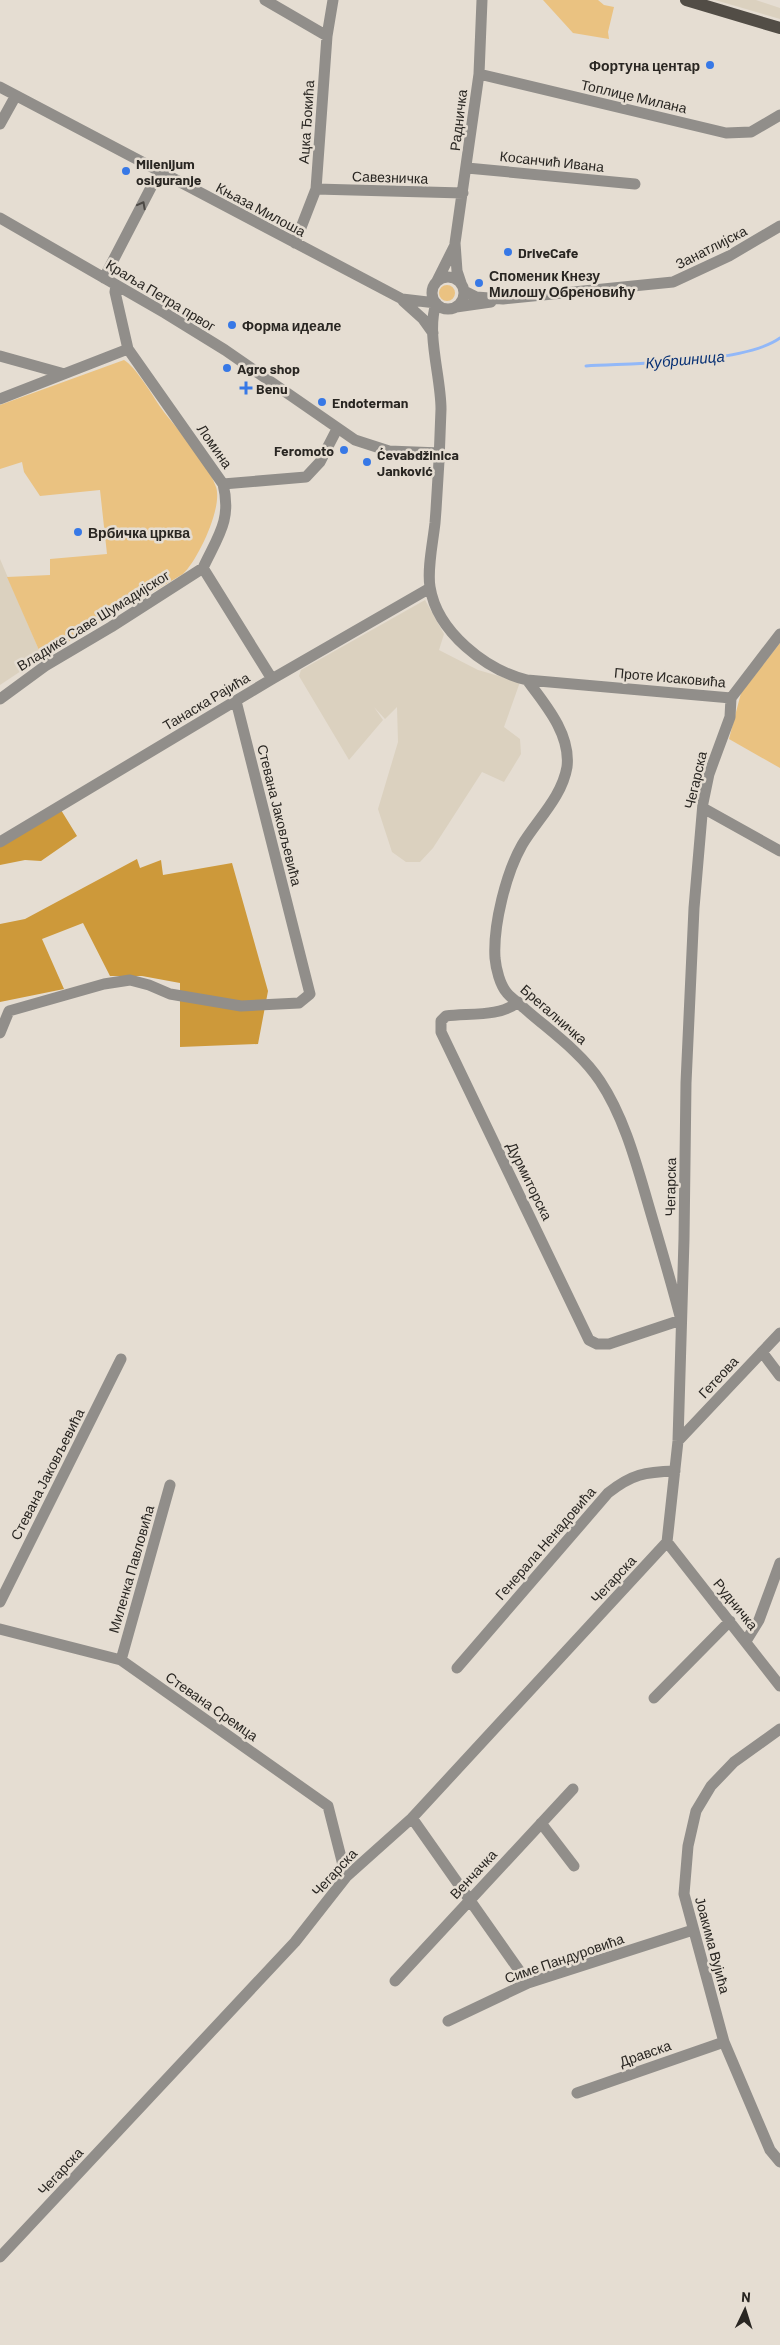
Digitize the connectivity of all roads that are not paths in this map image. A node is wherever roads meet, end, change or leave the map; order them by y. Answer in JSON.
{"nodes":[{"id":1,"x":265,"y":0,"type":"edge"},
{"id":2,"x":333,"y":0,"type":"edge"},
{"id":3,"x":482,"y":0,"type":"edge"},
{"id":4,"x":686,"y":0,"type":"edge"},
{"id":5,"x":780,"y":28,"type":"edge"},
{"id":6,"x":327,"y":36,"type":"junction"},
{"id":7,"x":479,"y":74,"type":"junction"},
{"id":8,"x":0,"y":87,"type":"edge"},
{"id":9,"x":15,"y":97,"type":"junction"},
{"id":10,"x":780,"y":116,"type":"edge"},
{"id":11,"x":0,"y":124,"type":"edge"},
{"id":12,"x":467,"y":168,"type":"junction"},
{"id":13,"x":159,"y":172,"type":"junction"},
{"id":14,"x":635,"y":184,"type":"dead end"},
{"id":15,"x":316,"y":189,"type":"junction"},
{"id":16,"x":463,"y":193,"type":"junction"},
{"id":17,"x":0,"y":218,"type":"edge"},
{"id":18,"x":780,"y":226,"type":"edge"},
{"id":19,"x":294,"y":243,"type":"junction"},
{"id":20,"x":455,"y":243,"type":"junction"},
{"id":21,"x":104,"y":278,"type":"junction"},
{"id":22,"x":435,"y":284,"type":"junction"},
{"id":23,"x":116,"y":285,"type":"junction"},
{"id":24,"x":463,"y":287,"type":"junction"},
{"id":25,"x":503,"y":299,"type":"junction"},
{"id":26,"x":402,"y":300,"type":"junction"},
{"id":27,"x":444,"y":306,"type":"junction"},
{"id":28,"x":434,"y":335,"type":"junction"},
{"id":29,"x":128,"y":349,"type":"junction"},
{"id":30,"x":0,"y":356,"type":"edge"},
{"id":31,"x":61,"y":374,"type":"junction"},
{"id":32,"x":0,"y":399,"type":"edge"},
{"id":33,"x":337,"y":429,"type":"junction"},
{"id":34,"x":440,"y":453,"type":"junction"},
{"id":35,"x":223,"y":484,"type":"junction"},
{"id":36,"x":203,"y":568,"type":"junction"},
{"id":37,"x":430,"y":588,"type":"junction"},
{"id":38,"x":780,"y":634,"type":"edge"},
{"id":39,"x":272,"y":679,"type":"junction"},
{"id":40,"x":527,"y":680,"type":"junction"},
{"id":41,"x":0,"y":698,"type":"edge"},
{"id":42,"x":731,"y":698,"type":"junction"},
{"id":43,"x":236,"y":701,"type":"junction"},
{"id":44,"x":703,"y":808,"type":"junction"},
{"id":45,"x":0,"y":842,"type":"edge"},
{"id":46,"x":780,"y":851,"type":"edge"},
{"id":47,"x":518,"y":1002,"type":"junction"},
{"id":48,"x":0,"y":1033,"type":"edge"},
{"id":49,"x":681,"y":1320,"type":"junction"},
{"id":50,"x":780,"y":1333,"type":"edge"},
{"id":51,"x":762,"y":1352,"type":"junction"},
{"id":52,"x":121,"y":1359,"type":"dead end"},
{"id":53,"x":780,"y":1376,"type":"edge"},
{"id":54,"x":678,"y":1441,"type":"junction"},
{"id":55,"x":675,"y":1470,"type":"junction"},
{"id":56,"x":170,"y":1485,"type":"dead end"},
{"id":57,"x":667,"y":1542,"type":"junction"},
{"id":58,"x":780,"y":1563,"type":"edge"},
{"id":59,"x":0,"y":1602,"type":"edge"},
{"id":60,"x":730,"y":1621,"type":"junction"},
{"id":61,"x":0,"y":1629,"type":"edge"},
{"id":62,"x":746,"y":1641,"type":"junction"},
{"id":63,"x":120,"y":1660,"type":"junction"},
{"id":64,"x":457,"y":1668,"type":"dead end"},
{"id":65,"x":780,"y":1686,"type":"edge"},
{"id":66,"x":654,"y":1698,"type":"dead end"},
{"id":67,"x":780,"y":1729,"type":"edge"},
{"id":68,"x":573,"y":1789,"type":"dead end"},
{"id":69,"x":412,"y":1818,"type":"junction"},
{"id":70,"x":541,"y":1824,"type":"junction"},
{"id":71,"x":574,"y":1866,"type":"dead end"},
{"id":72,"x":346,"y":1877,"type":"junction"},
{"id":73,"x":469,"y":1900,"type":"junction"},
{"id":74,"x":693,"y":1930,"type":"junction"},
{"id":75,"x":394,"y":1981,"type":"dead end"},
{"id":76,"x":528,"y":1983,"type":"junction"},
{"id":77,"x":448,"y":2022,"type":"dead end"},
{"id":78,"x":724,"y":2042,"type":"junction"},
{"id":79,"x":577,"y":2093,"type":"dead end"},
{"id":80,"x":780,"y":2162,"type":"edge"},
{"id":81,"x":0,"y":2257,"type":"edge"}],
"edges":[{"from":1,"to":6,"type":"street"},
{"from":2,"to":6,"type":"street","name":"Ацка Ђокића"},
{"from":3,"to":7,"type":"street","name":"Радничка"},
{"from":4,"to":5,"type":"main road"},
{"from":6,"to":15,"type":"street","name":"Ацка Ђокића"},
{"from":7,"to":10,"type":"street","name":"Топлице Милана"},
{"from":7,"to":12,"type":"street","name":"Радничка"},
{"from":8,"to":9,"type":"street","name":"Књаза Милоша"},
{"from":9,"to":11,"type":"street"},
{"from":9,"to":13,"type":"street","name":"Књаза Милоша"},
{"from":12,"to":14,"type":"street","name":"Косанчић Ивана"},
{"from":12,"to":16,"type":"street","name":"Радничка"},
{"from":13,"to":19,"type":"street","name":"Књаза Милоша"},
{"from":21,"to":13,"type":"street","one_way":true},
{"from":15,"to":16,"type":"street","name":"Савезничка"},
{"from":15,"to":19,"type":"street","name":"Ацка Ђокића"},
{"from":16,"to":20,"type":"street","name":"Радничка"},
{"from":17,"to":21,"type":"street","name":"Краља Петра првог"},
{"from":18,"to":25,"type":"street","name":"Занатлијска"},
{"from":19,"to":26,"type":"street","name":"Књаза Милоша"},
{"from":20,"to":22,"type":"street","name":"Радничка"},
{"from":20,"to":24,"type":"street","name":"Радничка"},
{"from":21,"to":23,"type":"street","name":"Краља Петра првог"},
{"from":22,"to":24,"type":"street"},
{"from":22,"to":26,"type":"street"},
{"from":22,"to":27,"type":"street"},
{"from":23,"to":29,"type":"street","name":"Ломина"},
{"from":23,"to":33,"type":"street","name":"Краља Петра првог"},
{"from":24,"to":25,"type":"street","name":"Занатлијска"},
{"from":24,"to":27,"type":"street"},
{"from":25,"to":27,"type":"street","name":"Занатлијска"},
{"from":26,"to":27,"type":"street","name":"Књаза Милоша"},
{"from":26,"to":28,"type":"street"},
{"from":27,"to":28,"type":"street"},
{"from":28,"to":34,"type":"street"},
{"from":29,"to":31,"type":"street"},
{"from":29,"to":35,"type":"street","name":"Ломина"},
{"from":30,"to":31,"type":"street"},
{"from":31,"to":32,"type":"street"},
{"from":33,"to":34,"type":"street","name":"Краља Петра првог"},
{"from":33,"to":35,"type":"street"},
{"from":34,"to":37,"type":"street"},
{"from":35,"to":36,"type":"street","name":"Ломина"},
{"from":36,"to":39,"type":"street"},
{"from":36,"to":41,"type":"street","name":"Владике Саве Шумадијског"},
{"from":37,"to":39,"type":"street","name":"Танаска Рајића"},
{"from":37,"to":40,"type":"street","name":"Проте Исаковића"},
{"from":38,"to":42,"type":"street","name":"Проте Исаковића"},
{"from":39,"to":43,"type":"street","name":"Танаска Рајића"},
{"from":40,"to":42,"type":"street","name":"Проте Исаковића"},
{"from":40,"to":47,"type":"street","name":"Брегалничка"},
{"from":42,"to":44,"type":"street","name":"Чегарска"},
{"from":43,"to":45,"type":"street","name":"Танаска Рајића"},
{"from":43,"to":48,"type":"street","name":"Стевана Јаковљевића"},
{"from":44,"to":46,"type":"street"},
{"from":44,"to":49,"type":"street","name":"Чегарска"},
{"from":47,"to":49,"type":"street","name":"Брегалничка"},
{"from":47,"to":49,"type":"street","name":"Дурмиторска"},
{"from":49,"to":54,"type":"street","name":"Чегарска"},
{"from":50,"to":51,"type":"street","name":"Гетеова"},
{"from":51,"to":53,"type":"street"},
{"from":51,"to":54,"type":"street","name":"Гетеова"},
{"from":52,"to":59,"type":"street","name":"Стевана Јаковљевића"},
{"from":54,"to":55,"type":"street","name":"Чегарска"},
{"from":55,"to":57,"type":"street","name":"Чегарска"},
{"from":55,"to":64,"type":"street","name":"Генерала Ненадовића"},
{"from":56,"to":63,"type":"street","name":"Миленка Павловића"},
{"from":57,"to":60,"type":"street","name":"Рудничка"},
{"from":57,"to":69,"type":"street","name":"Чегарска"},
{"from":58,"to":62,"type":"street"},
{"from":60,"to":62,"type":"street","name":"Рудничка"},
{"from":60,"to":66,"type":"street"},
{"from":61,"to":63,"type":"street","name":"Стевана Сремца"},
{"from":62,"to":65,"type":"street","name":"Рудничка"},
{"from":63,"to":72,"type":"street","name":"Стевана Сремца"},
{"from":67,"to":74,"type":"street","name":"Јоакима Вујића"},
{"from":68,"to":70,"type":"street","name":"Венчачка"},
{"from":69,"to":72,"type":"street","name":"Чегарска"},
{"from":69,"to":73,"type":"street"},
{"from":70,"to":71,"type":"street"},
{"from":70,"to":73,"type":"street","name":"Венчачка"},
{"from":72,"to":81,"type":"street","name":"Чегарска"},
{"from":73,"to":75,"type":"street","name":"Венчачка"},
{"from":73,"to":76,"type":"street"},
{"from":74,"to":76,"type":"street","name":"Симе Пандуровића"},
{"from":74,"to":78,"type":"street","name":"Јоакима Вујића"},
{"from":76,"to":77,"type":"street","name":"Симе Пандуровића"},
{"from":78,"to":79,"type":"street","name":"Дравска"},
{"from":78,"to":80,"type":"street","name":"Јоакима Вујића"}]}
